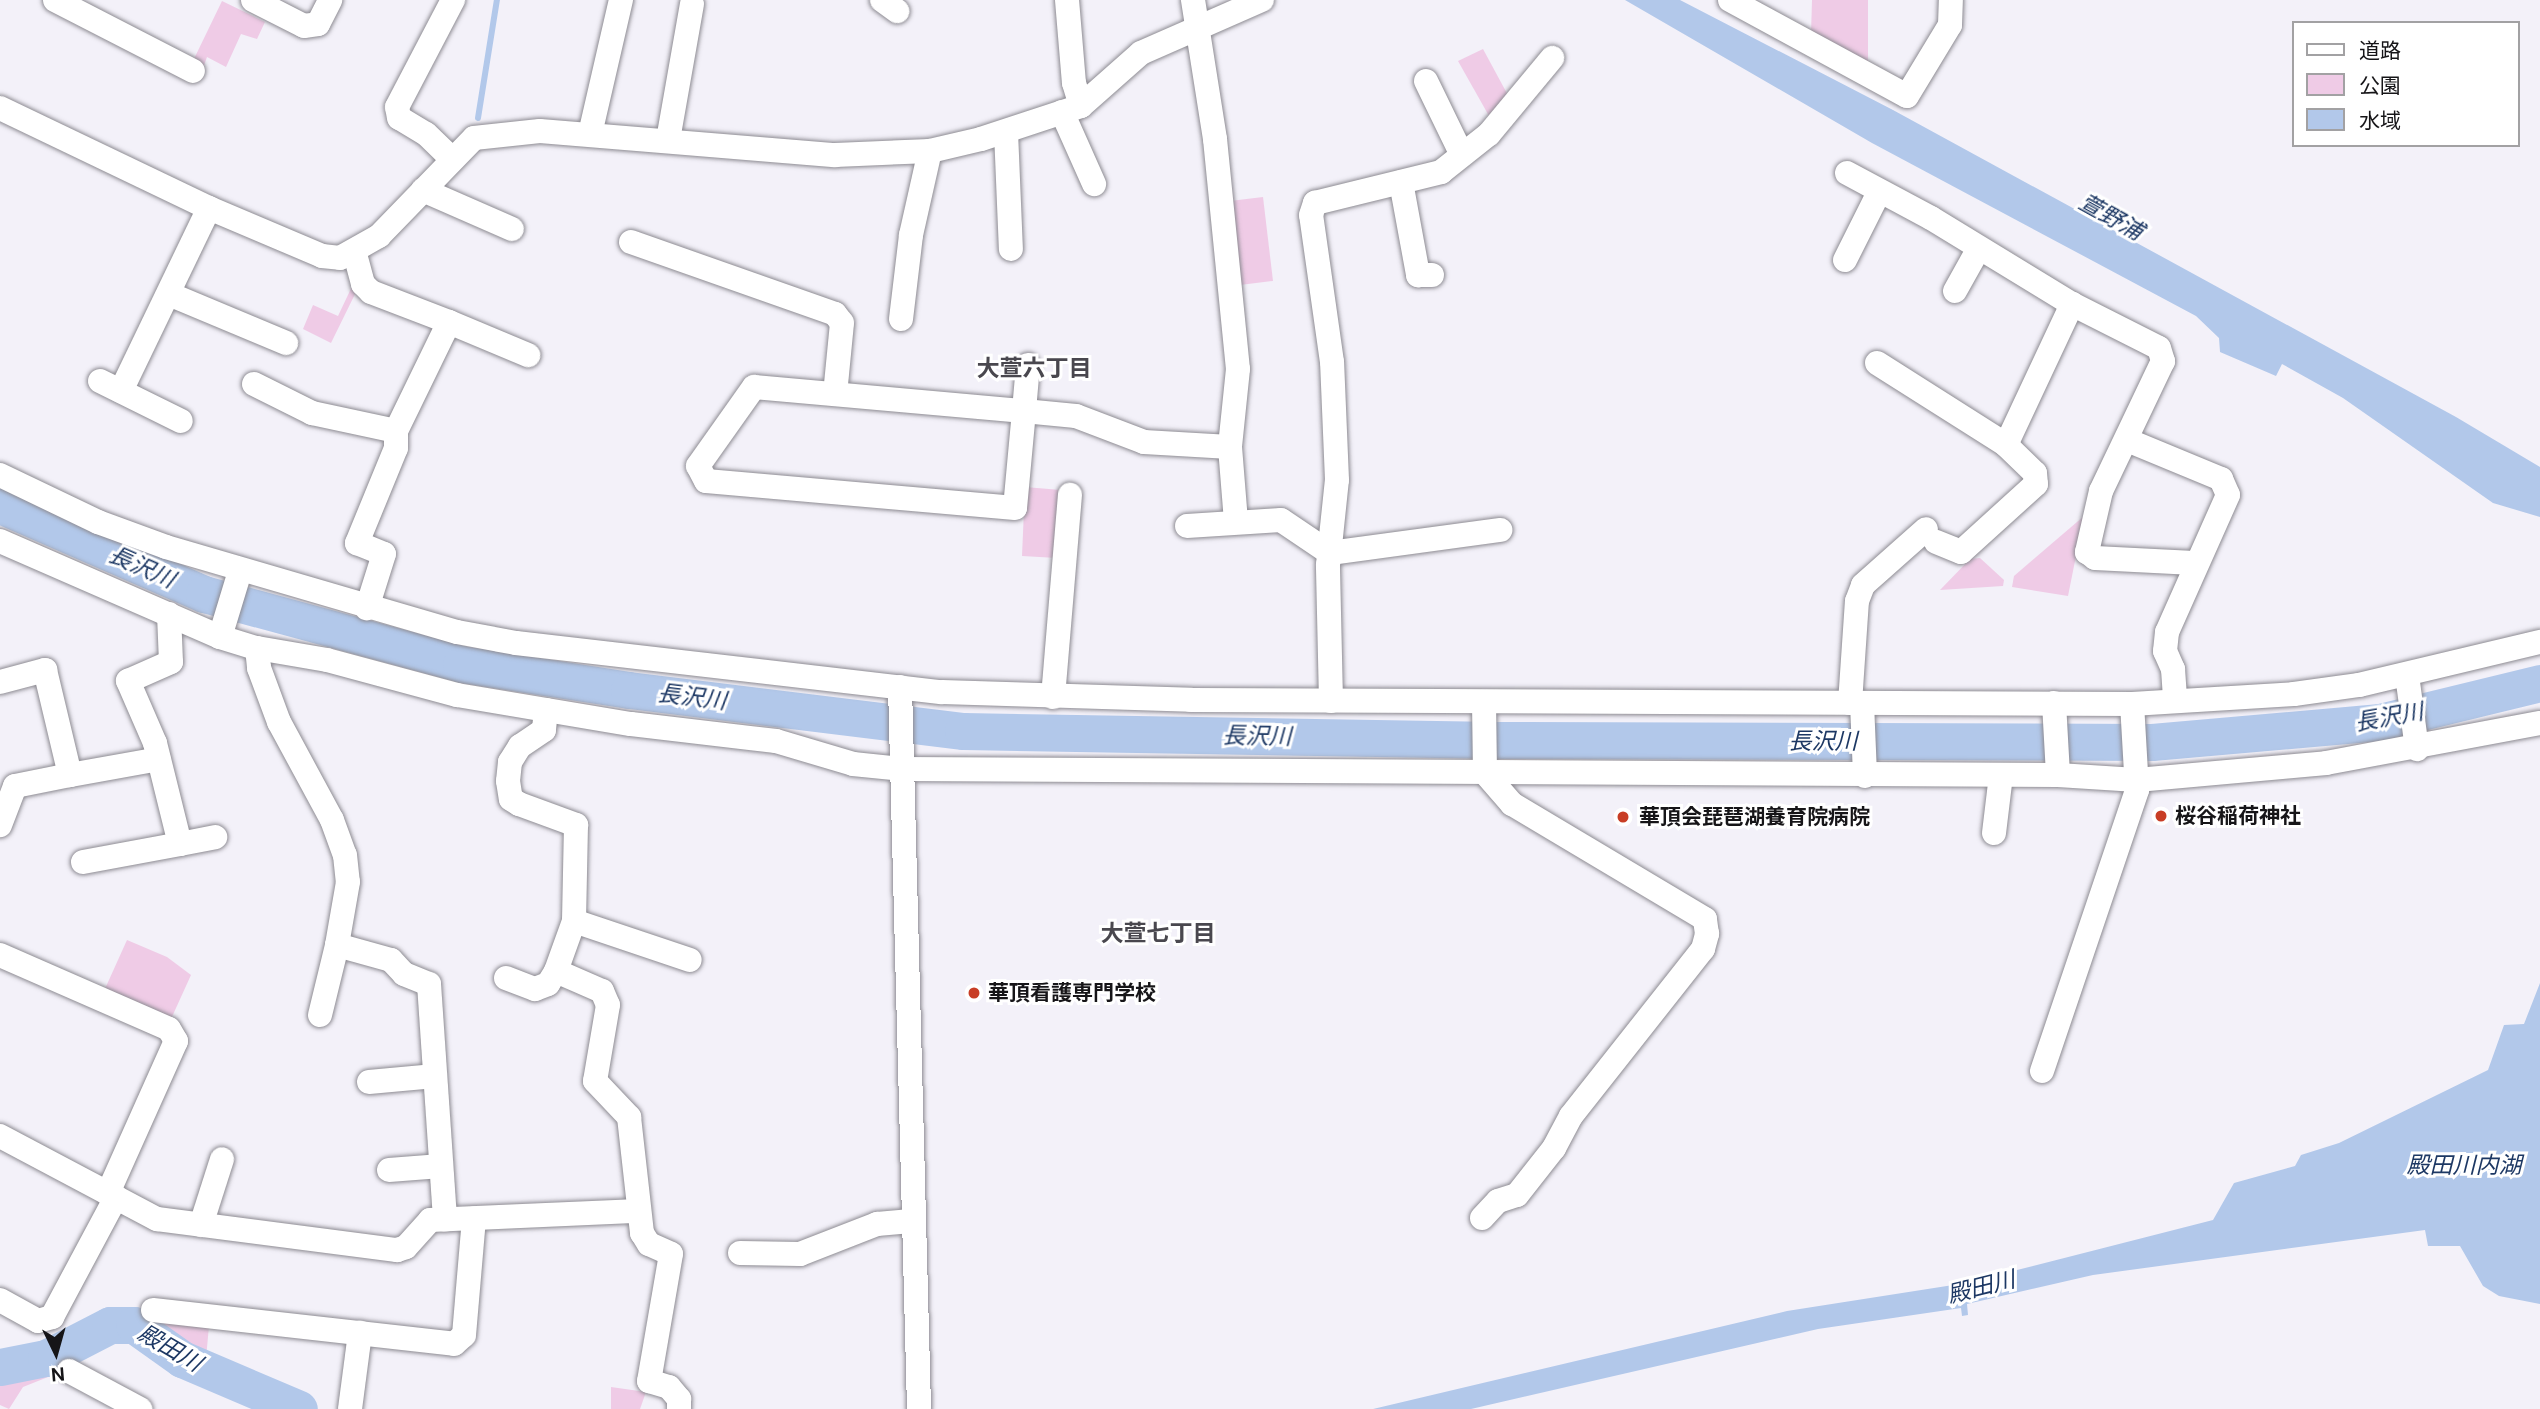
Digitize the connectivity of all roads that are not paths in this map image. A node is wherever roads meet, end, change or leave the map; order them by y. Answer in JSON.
{"nodes":[{"id":1,"x":55,"y":0,"type":"edge"},
{"id":2,"x":253,"y":0,"type":"edge"},
{"id":3,"x":330,"y":0,"type":"edge"},
{"id":4,"x":453,"y":0,"type":"edge"},
{"id":5,"x":621,"y":0,"type":"edge"},
{"id":6,"x":1068,"y":0,"type":"edge"},
{"id":7,"x":1193,"y":0,"type":"edge"},
{"id":8,"x":1262,"y":0,"type":"edge"},
{"id":9,"x":1730,"y":0,"type":"edge"},
{"id":10,"x":1951,"y":0,"type":"edge"},
{"id":11,"x":692,"y":4,"type":"dead end"},
{"id":12,"x":1201,"y":26,"type":"junction"},
{"id":13,"x":1552,"y":58,"type":"dead end"},
{"id":14,"x":194,"y":71,"type":"dead end"},
{"id":15,"x":1426,"y":82,"type":"dead end"},
{"id":16,"x":0,"y":108,"type":"edge"},
{"id":17,"x":1072,"y":109,"type":"junction"},
{"id":18,"x":1006,"y":132,"type":"junction"},
{"id":19,"x":590,"y":134,"type":"junction"},
{"id":20,"x":668,"y":140,"type":"junction"},
{"id":21,"x":930,"y":151,"type":"junction"},
{"id":22,"x":1462,"y":155,"type":"junction"},
{"id":23,"x":453,"y":159,"type":"junction"},
{"id":24,"x":1847,"y":173,"type":"dead end"},
{"id":25,"x":1401,"y":183,"type":"junction"},
{"id":26,"x":1094,"y":184,"type":"dead end"},
{"id":27,"x":423,"y":190,"type":"junction"},
{"id":28,"x":1879,"y":192,"type":"junction"},
{"id":29,"x":209,"y":208,"type":"junction"},
{"id":30,"x":512,"y":229,"type":"dead end"},
{"id":31,"x":631,"y":242,"type":"dead end"},
{"id":32,"x":1979,"y":248,"type":"junction"},
{"id":33,"x":1011,"y":249,"type":"dead end"},
{"id":34,"x":355,"y":254,"type":"junction"},
{"id":35,"x":1845,"y":260,"type":"dead end"},
{"id":36,"x":1432,"y":275,"type":"dead end"},
{"id":37,"x":1955,"y":291,"type":"dead end"},
{"id":38,"x":169,"y":294,"type":"junction"},
{"id":39,"x":2072,"y":304,"type":"junction"},
{"id":40,"x":901,"y":319,"type":"dead end"},
{"id":41,"x":449,"y":322,"type":"junction"},
{"id":42,"x":286,"y":343,"type":"dead end"},
{"id":43,"x":528,"y":355,"type":"dead end"},
{"id":44,"x":1877,"y":363,"type":"dead end"},
{"id":45,"x":1028,"y":365,"type":"dead end"},
{"id":46,"x":254,"y":384,"type":"dead end"},
{"id":47,"x":835,"y":394,"type":"junction"},
{"id":48,"x":1024,"y":411,"type":"junction"},
{"id":49,"x":181,"y":421,"type":"dead end"},
{"id":50,"x":396,"y":431,"type":"junction"},
{"id":51,"x":2127,"y":440,"type":"junction"},
{"id":52,"x":2006,"y":445,"type":"junction"},
{"id":53,"x":1230,"y":447,"type":"junction"},
{"id":54,"x":0,"y":475,"type":"edge"},
{"id":55,"x":1070,"y":495,"type":"dead end"},
{"id":56,"x":1236,"y":522,"type":"junction"},
{"id":57,"x":1187,"y":526,"type":"dead end"},
{"id":58,"x":1500,"y":530,"type":"dead end"},
{"id":59,"x":0,"y":541,"type":"edge"},
{"id":60,"x":1330,"y":553,"type":"junction"},
{"id":61,"x":2194,"y":563,"type":"junction"},
{"id":62,"x":239,"y":575,"type":"junction"},
{"id":63,"x":367,"y":608,"type":"junction"},
{"id":64,"x":169,"y":614,"type":"junction"},
{"id":65,"x":222,"y":632,"type":"junction"},
{"id":66,"x":2540,"y":642,"type":"edge"},
{"id":67,"x":257,"y":648,"type":"junction"},
{"id":68,"x":0,"y":682,"type":"edge"},
{"id":69,"x":2408,"y":682,"type":"junction"},
{"id":70,"x":900,"y":694,"type":"junction"},
{"id":71,"x":1053,"y":697,"type":"junction"},
{"id":72,"x":2175,"y":700,"type":"junction"},
{"id":73,"x":1331,"y":701,"type":"junction"},
{"id":74,"x":1858,"y":706,"type":"junction"},
{"id":75,"x":1484,"y":708,"type":"junction"},
{"id":76,"x":2054,"y":708,"type":"junction"},
{"id":77,"x":546,"y":710,"type":"junction"},
{"id":78,"x":2132,"y":710,"type":"junction"},
{"id":79,"x":2540,"y":723,"type":"edge"},
{"id":80,"x":2417,"y":745,"type":"junction"},
{"id":81,"x":159,"y":758,"type":"junction"},
{"id":82,"x":901,"y":763,"type":"junction"},
{"id":83,"x":2057,"y":769,"type":"junction"},
{"id":84,"x":1485,"y":770,"type":"junction"},
{"id":85,"x":1865,"y":772,"type":"junction"},
{"id":86,"x":2136,"y":773,"type":"junction"},
{"id":87,"x":69,"y":775,"type":"junction"},
{"id":88,"x":2001,"y":775,"type":"junction"},
{"id":89,"x":0,"y":825,"type":"edge"},
{"id":90,"x":1994,"y":833,"type":"dead end"},
{"id":91,"x":215,"y":837,"type":"dead end"},
{"id":92,"x":180,"y":844,"type":"junction"},
{"id":93,"x":83,"y":862,"type":"dead end"},
{"id":94,"x":574,"y":921,"type":"junction"},
{"id":95,"x":337,"y":945,"type":"junction"},
{"id":96,"x":0,"y":956,"type":"edge"},
{"id":97,"x":691,"y":960,"type":"dead end"},
{"id":98,"x":556,"y":971,"type":"junction"},
{"id":99,"x":506,"y":978,"type":"dead end"},
{"id":100,"x":320,"y":1015,"type":"dead end"},
{"id":101,"x":2042,"y":1071,"type":"dead end"},
{"id":102,"x":435,"y":1076,"type":"junction"},
{"id":103,"x":369,"y":1082,"type":"dead end"},
{"id":104,"x":0,"y":1136,"type":"edge"},
{"id":105,"x":222,"y":1159,"type":"dead end"},
{"id":106,"x":441,"y":1166,"type":"junction"},
{"id":107,"x":389,"y":1170,"type":"dead end"},
{"id":108,"x":112,"y":1195,"type":"junction"},
{"id":109,"x":639,"y":1211,"type":"junction"},
{"id":110,"x":474,"y":1218,"type":"junction"},
{"id":111,"x":1482,"y":1218,"type":"dead end"},
{"id":112,"x":445,"y":1219,"type":"junction"},
{"id":113,"x":914,"y":1221,"type":"junction"},
{"id":114,"x":201,"y":1225,"type":"junction"},
{"id":115,"x":740,"y":1253,"type":"dead end"},
{"id":116,"x":0,"y":1300,"type":"edge"},
{"id":117,"x":153,"y":1310,"type":"dead end"},
{"id":118,"x":360,"y":1333,"type":"junction"},
{"id":119,"x":68,"y":1371,"type":"dead end"},
{"id":120,"x":140,"y":1409,"type":"edge"},
{"id":121,"x":350,"y":1409,"type":"edge"},
{"id":122,"x":679,"y":1409,"type":"edge"},
{"id":123,"x":919,"y":1409,"type":"edge"}],
"edges":[{"from":1,"to":14,"type":"street"},
{"from":2,"to":3,"type":"street"},
{"from":4,"to":23,"type":"street"},
{"from":5,"to":19,"type":"street"},
{"from":6,"to":17,"type":"street"},
{"from":7,"to":12,"type":"street"},
{"from":8,"to":12,"type":"street"},
{"from":9,"to":10,"type":"street"},
{"from":11,"to":20,"type":"street"},
{"from":12,"to":17,"type":"street"},
{"from":12,"to":53,"type":"street"},
{"from":13,"to":22,"type":"street"},
{"from":15,"to":22,"type":"street"},
{"from":16,"to":29,"type":"street"},
{"from":17,"to":18,"type":"street"},
{"from":17,"to":26,"type":"street"},
{"from":18,"to":21,"type":"street"},
{"from":18,"to":33,"type":"street"},
{"from":19,"to":20,"type":"street"},
{"from":19,"to":23,"type":"street"},
{"from":20,"to":21,"type":"street"},
{"from":21,"to":40,"type":"street"},
{"from":22,"to":25,"type":"street"},
{"from":23,"to":27,"type":"street"},
{"from":24,"to":28,"type":"street"},
{"from":25,"to":36,"type":"street"},
{"from":25,"to":60,"type":"street"},
{"from":27,"to":30,"type":"street"},
{"from":27,"to":34,"type":"street"},
{"from":28,"to":32,"type":"street"},
{"from":28,"to":35,"type":"street"},
{"from":29,"to":34,"type":"street"},
{"from":29,"to":38,"type":"street"},
{"from":31,"to":47,"type":"street"},
{"from":32,"to":37,"type":"street"},
{"from":32,"to":39,"type":"street"},
{"from":34,"to":41,"type":"street"},
{"from":38,"to":42,"type":"street"},
{"from":38,"to":49,"type":"street"},
{"from":39,"to":51,"type":"street"},
{"from":39,"to":52,"type":"street"},
{"from":41,"to":43,"type":"street"},
{"from":41,"to":50,"type":"street"},
{"from":44,"to":52,"type":"street"},
{"from":45,"to":48,"type":"street"},
{"from":46,"to":50,"type":"street"},
{"from":47,"to":48,"type":"street"},
{"from":47,"to":48,"type":"street"},
{"from":48,"to":53,"type":"street"},
{"from":50,"to":63,"type":"street"},
{"from":51,"to":61,"type":"street"},
{"from":51,"to":61,"type":"street"},
{"from":52,"to":74,"type":"street"},
{"from":53,"to":56,"type":"street"},
{"from":54,"to":62,"type":"street"},
{"from":55,"to":71,"type":"street"},
{"from":56,"to":57,"type":"street"},
{"from":56,"to":60,"type":"street"},
{"from":58,"to":60,"type":"street"},
{"from":59,"to":64,"type":"street"},
{"from":60,"to":73,"type":"street"},
{"from":61,"to":72,"type":"street"},
{"from":62,"to":63,"type":"street"},
{"from":62,"to":65,"type":"street"},
{"from":63,"to":70,"type":"street"},
{"from":64,"to":65,"type":"street"},
{"from":64,"to":81,"type":"street"},
{"from":65,"to":67,"type":"street"},
{"from":66,"to":69,"type":"street"},
{"from":67,"to":77,"type":"street"},
{"from":67,"to":95,"type":"street"},
{"from":68,"to":87,"type":"street"},
{"from":69,"to":72,"type":"street"},
{"from":69,"to":80,"type":"street"},
{"from":70,"to":71,"type":"street"},
{"from":70,"to":82,"type":"street"},
{"from":71,"to":73,"type":"street"},
{"from":72,"to":78,"type":"street"},
{"from":73,"to":75,"type":"street"},
{"from":74,"to":75,"type":"street"},
{"from":74,"to":76,"type":"street"},
{"from":74,"to":85,"type":"street"},
{"from":75,"to":84,"type":"street"},
{"from":76,"to":78,"type":"street"},
{"from":76,"to":83,"type":"street"},
{"from":77,"to":82,"type":"street"},
{"from":77,"to":94,"type":"street"},
{"from":78,"to":86,"type":"street"},
{"from":79,"to":80,"type":"street"},
{"from":80,"to":86,"type":"street"},
{"from":81,"to":87,"type":"street"},
{"from":81,"to":92,"type":"street"},
{"from":82,"to":84,"type":"street"},
{"from":82,"to":113,"type":"street"},
{"from":83,"to":86,"type":"street"},
{"from":83,"to":88,"type":"street"},
{"from":84,"to":85,"type":"street"},
{"from":84,"to":111,"type":"street"},
{"from":85,"to":88,"type":"street"},
{"from":86,"to":101,"type":"street"},
{"from":87,"to":89,"type":"street"},
{"from":88,"to":90,"type":"street"},
{"from":91,"to":92,"type":"street"},
{"from":92,"to":93,"type":"street"},
{"from":94,"to":97,"type":"street"},
{"from":94,"to":98,"type":"street"},
{"from":95,"to":100,"type":"street"},
{"from":95,"to":102,"type":"street"},
{"from":96,"to":108,"type":"street"},
{"from":98,"to":99,"type":"street"},
{"from":98,"to":109,"type":"street"},
{"from":102,"to":103,"type":"street"},
{"from":102,"to":106,"type":"street"},
{"from":104,"to":108,"type":"street"},
{"from":105,"to":114,"type":"street"},
{"from":106,"to":107,"type":"street"},
{"from":106,"to":112,"type":"street"},
{"from":108,"to":114,"type":"street"},
{"from":108,"to":116,"type":"street"},
{"from":109,"to":110,"type":"street"},
{"from":109,"to":122,"type":"street"},
{"from":110,"to":112,"type":"street"},
{"from":110,"to":118,"type":"street"},
{"from":112,"to":114,"type":"street"},
{"from":113,"to":115,"type":"street"},
{"from":113,"to":123,"type":"street"},
{"from":117,"to":118,"type":"street"},
{"from":118,"to":121,"type":"street"},
{"from":119,"to":120,"type":"street"}]}
